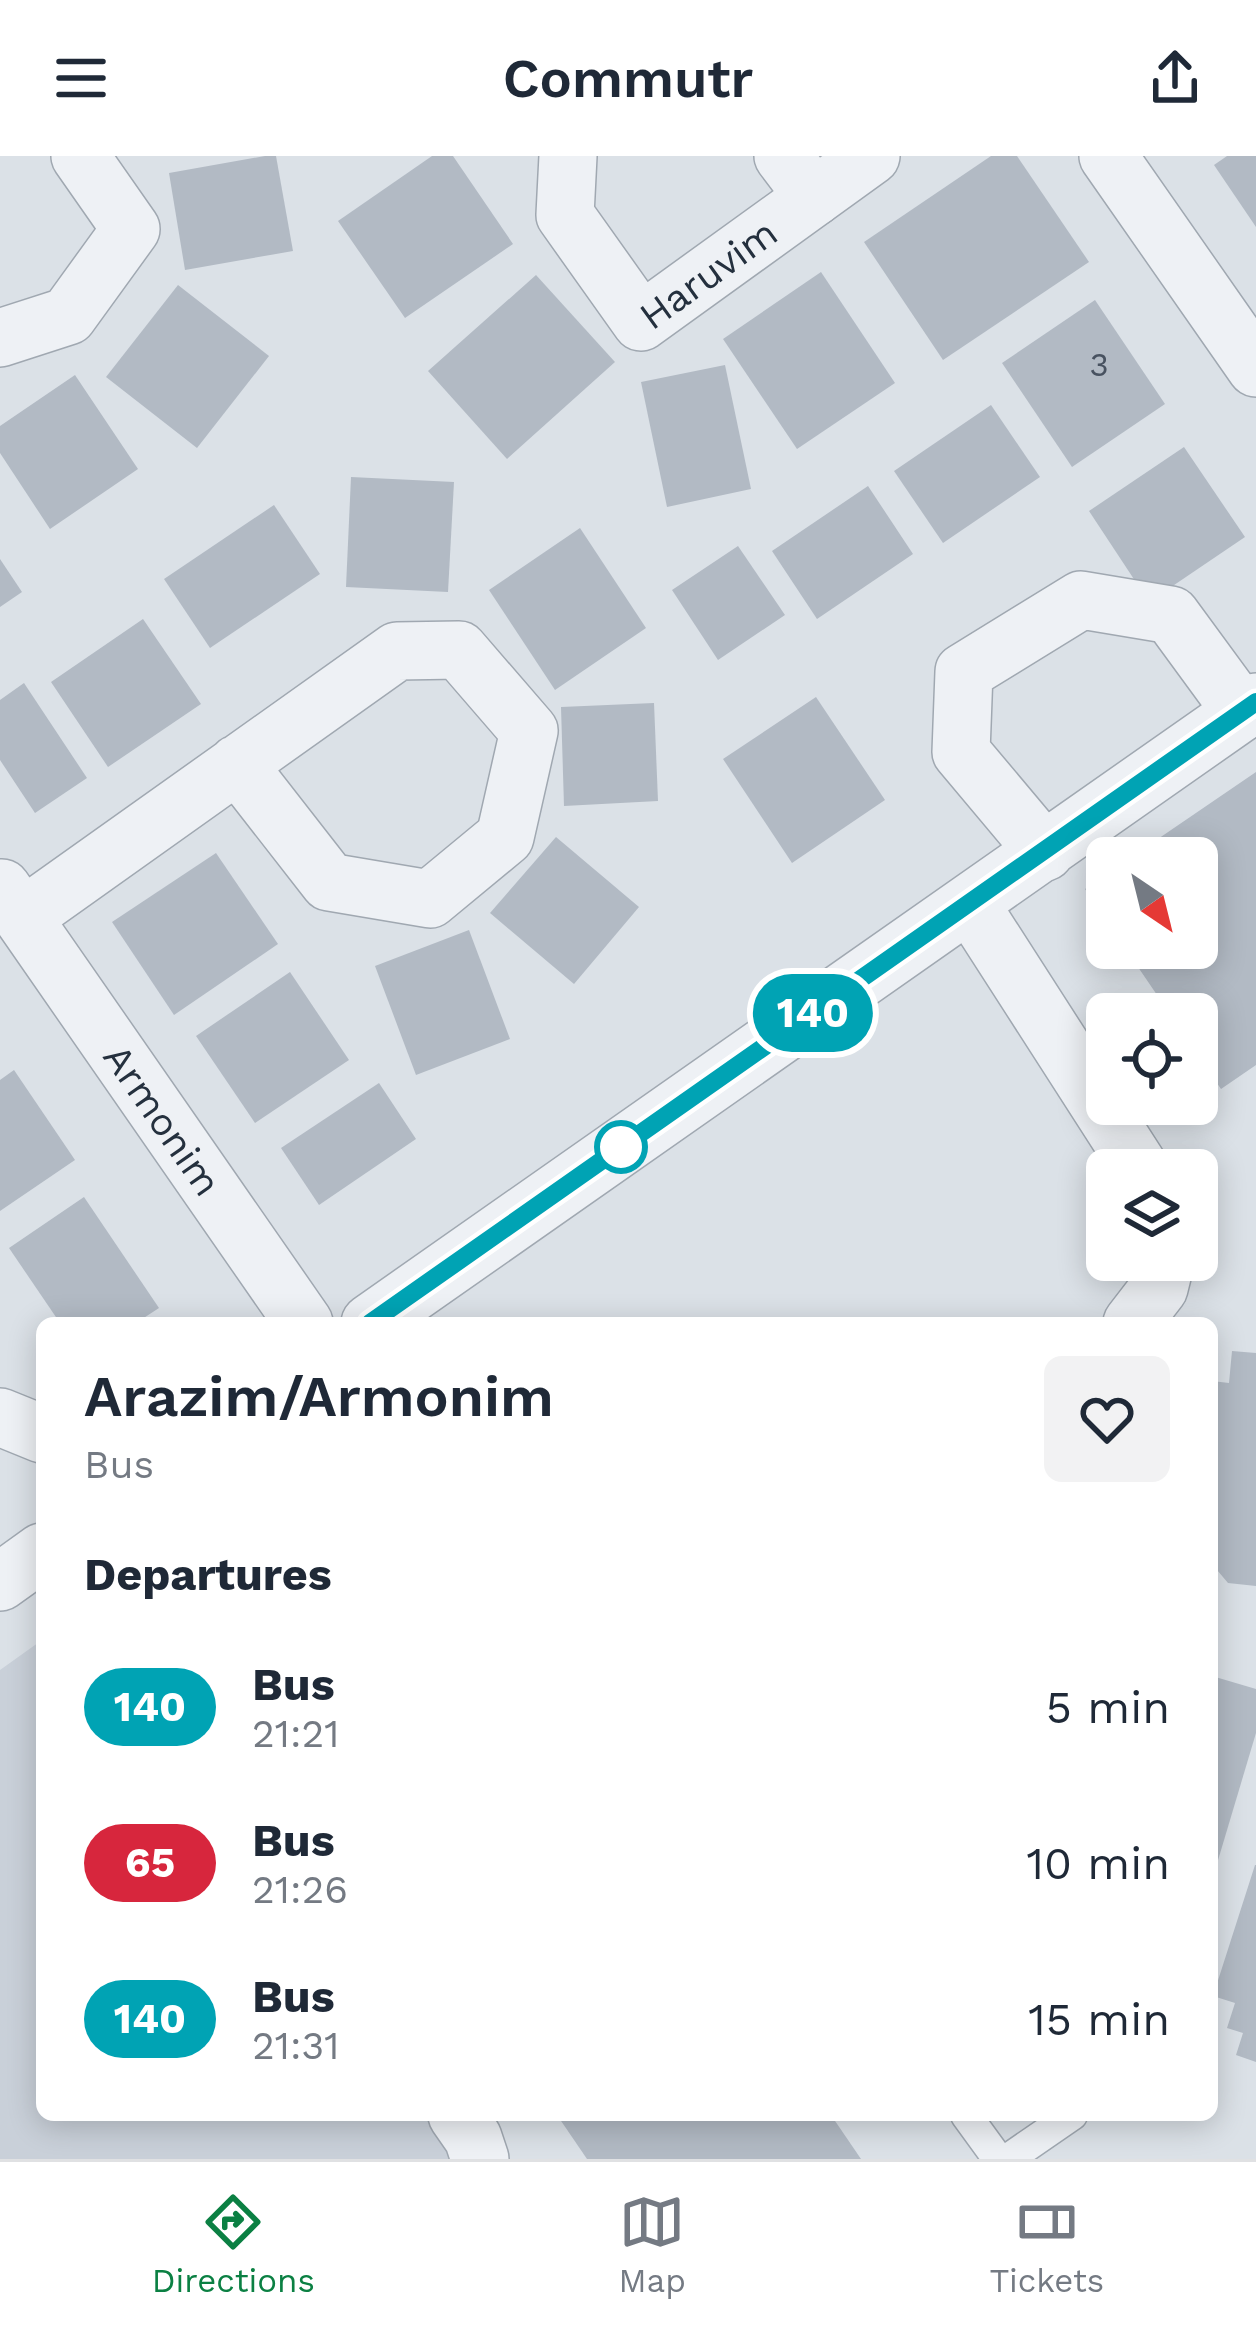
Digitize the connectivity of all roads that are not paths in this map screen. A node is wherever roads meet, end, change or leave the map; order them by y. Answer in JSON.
{"nodes":[{"id":1,"x":80,"y":156,"type":"edge"},
{"id":2,"x":568,"y":156,"type":"edge"},
{"id":3,"x":872,"y":156,"type":"edge"},
{"id":4,"x":1134,"y":165,"type":"edge"},
{"id":5,"x":798,"y":176,"type":"edge"},
{"id":6,"x":0,"y":338,"type":"edge"},
{"id":7,"x":1256,"y":368,"type":"edge"},
{"id":8,"x":1249,"y":707,"type":"edge"},
{"id":9,"x":237,"y":764,"type":"junction"},
{"id":10,"x":1045,"y":852,"type":"junction"},
{"id":11,"x":11,"y":901,"type":"edge"},
{"id":12,"x":970,"y":904,"type":"junction"},
{"id":13,"x":1128,"y":1149,"type":"edge"},
{"id":14,"x":1161,"y":1281,"type":"edge"},
{"id":15,"x":300,"y":1317,"type":"edge"},
{"id":16,"x":379,"y":1317,"type":"edge"},
{"id":17,"x":1137,"y":1317,"type":"edge"},
{"id":18,"x":0,"y":1417,"type":"edge"},
{"id":19,"x":36,"y":1432,"type":"edge"},
{"id":20,"x":36,"y":1556,"type":"edge"},
{"id":21,"x":0,"y":1582,"type":"edge"},
{"id":22,"x":462,"y":2121,"type":"edge"},
{"id":23,"x":970,"y":2121,"type":"edge"},
{"id":24,"x":1063,"y":2121,"type":"edge"},
{"id":25,"x":480,"y":2159,"type":"edge"},
{"id":26,"x":998,"y":2159,"type":"edge"},
{"id":27,"x":1008,"y":2159,"type":"edge"}],
"edges":[{"from":1,"to":6,"type":"street"},
{"from":2,"to":5,"type":"street","name":"Haruvim"},
{"from":3,"to":5,"type":"street","name":"Haruvim"},
{"from":4,"to":7,"type":"street"},
{"from":8,"to":10,"type":"street"},
{"from":8,"to":10,"type":"street"},
{"from":9,"to":9,"type":"street","name":"Armonim"},
{"from":9,"to":11,"type":"street","name":"Armonim"},
{"from":10,"to":12,"type":"street"},
{"from":11,"to":15,"type":"street","name":"Armonim"},
{"from":12,"to":13,"type":"street"},
{"from":12,"to":16,"type":"street"},
{"from":14,"to":17,"type":"street"},
{"from":18,"to":19,"type":"street"},
{"from":20,"to":21,"type":"street"},
{"from":22,"to":25,"type":"street"},
{"from":23,"to":26,"type":"lane"},
{"from":24,"to":27,"type":"lane"}]}
